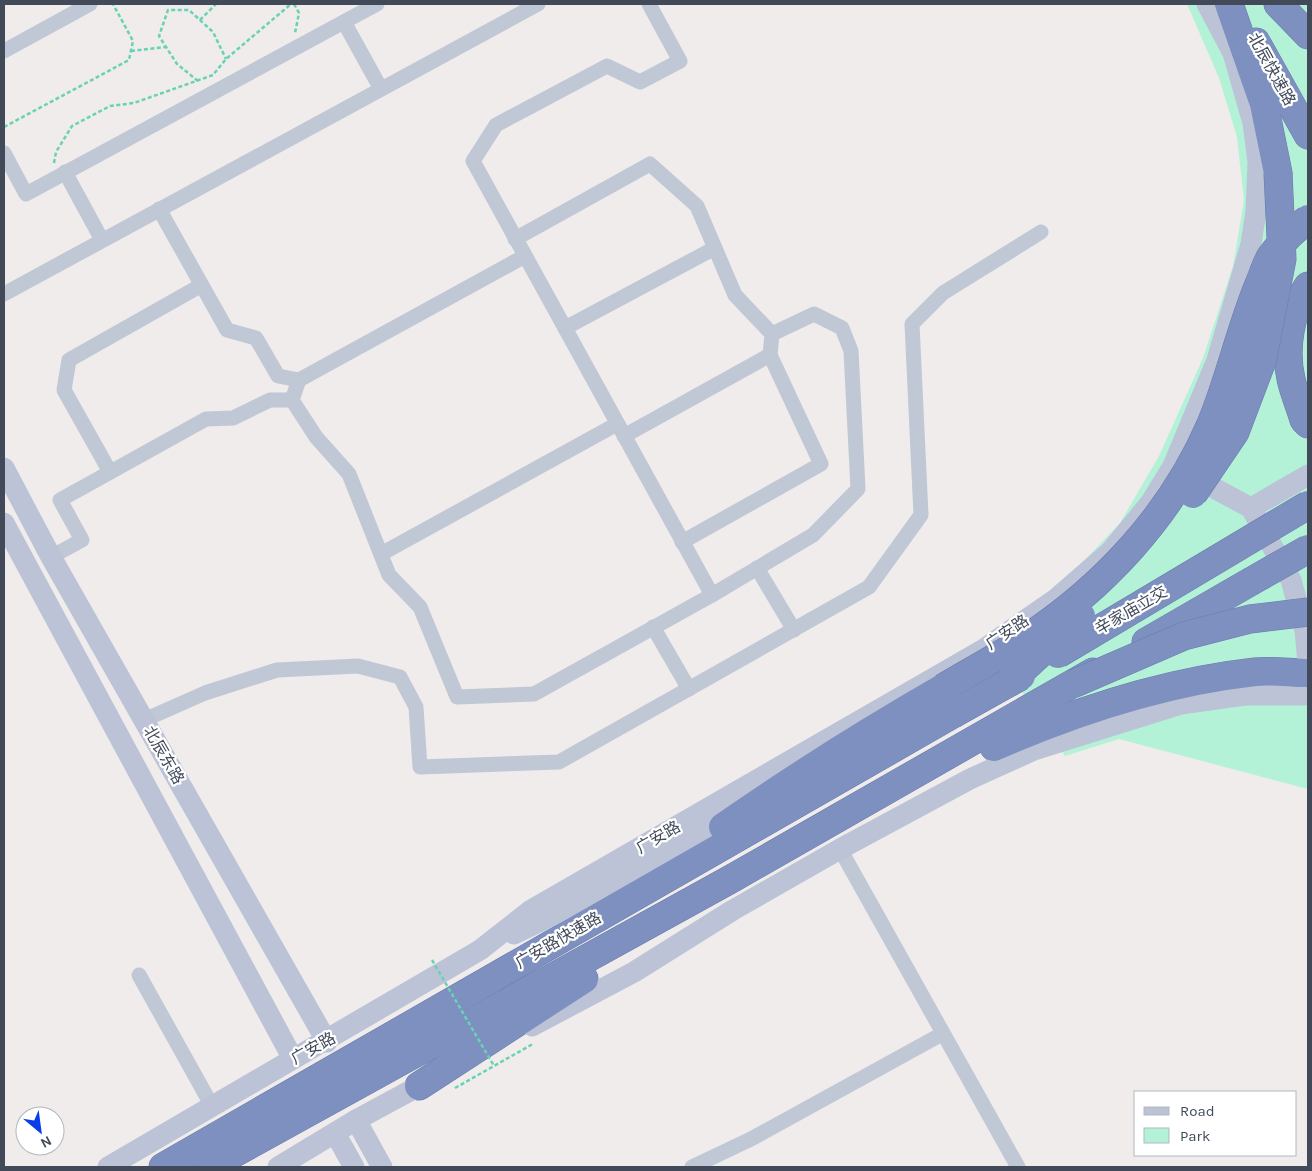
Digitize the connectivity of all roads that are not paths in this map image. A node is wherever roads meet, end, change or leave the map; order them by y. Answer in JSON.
{"nodes":[{"id":1,"x":90,"y":4,"type":"edge"},
{"id":2,"x":377,"y":4,"type":"edge"},
{"id":3,"x":538,"y":4,"type":"edge"},
{"id":4,"x":649,"y":4,"type":"edge"},
{"id":5,"x":1207,"y":4,"type":"edge"},
{"id":6,"x":1229,"y":4,"type":"edge"},
{"id":7,"x":1235,"y":4,"type":"edge"},
{"id":8,"x":1278,"y":4,"type":"edge"},
{"id":9,"x":1297,"y":4,"type":"edge"},
{"id":10,"x":344,"y":22,"type":"junction"},
{"id":11,"x":1308,"y":24,"type":"edge"},
{"id":12,"x":1308,"y":35,"type":"edge"},
{"id":13,"x":4,"y":51,"type":"edge"},
{"id":14,"x":381,"y":89,"type":"junction"},
{"id":15,"x":1308,"y":135,"type":"edge"},
{"id":16,"x":4,"y":153,"type":"edge"},
{"id":17,"x":66,"y":172,"type":"junction"},
{"id":18,"x":159,"y":209,"type":"junction"},
{"id":19,"x":1308,"y":218,"type":"edge"},
{"id":20,"x":1041,"y":232,"type":"dead end"},
{"id":21,"x":515,"y":239,"type":"junction"},
{"id":22,"x":102,"y":240,"type":"junction"},
{"id":23,"x":715,"y":248,"type":"junction"},
{"id":24,"x":525,"y":256,"type":"junction"},
{"id":25,"x":200,"y":286,"type":"junction"},
{"id":26,"x":1308,"y":286,"type":"edge"},
{"id":27,"x":4,"y":294,"type":"edge"},
{"id":28,"x":565,"y":328,"type":"junction"},
{"id":29,"x":772,"y":334,"type":"junction"},
{"id":30,"x":770,"y":355,"type":"junction"},
{"id":31,"x":278,"y":376,"type":"junction"},
{"id":32,"x":299,"y":380,"type":"junction"},
{"id":33,"x":270,"y":400,"type":"junction"},
{"id":34,"x":292,"y":400,"type":"junction"},
{"id":35,"x":1308,"y":424,"type":"edge"},
{"id":36,"x":621,"y":430,"type":"junction"},
{"id":37,"x":1173,"y":466,"type":"junction"},
{"id":38,"x":4,"y":468,"type":"edge"},
{"id":39,"x":110,"y":472,"type":"junction"},
{"id":40,"x":1308,"y":475,"type":"edge"},
{"id":41,"x":1308,"y":505,"type":"edge"},
{"id":42,"x":1251,"y":508,"type":"junction"},
{"id":43,"x":4,"y":523,"type":"edge"},
{"id":44,"x":682,"y":542,"type":"junction"},
{"id":45,"x":1308,"y":548,"type":"edge"},
{"id":46,"x":381,"y":554,"type":"junction"},
{"id":47,"x":51,"y":558,"type":"junction"},
{"id":48,"x":757,"y":568,"type":"junction"},
{"id":49,"x":1301,"y":586,"type":"edge"},
{"id":50,"x":712,"y":595,"type":"junction"},
{"id":51,"x":1308,"y":612,"type":"edge"},
{"id":52,"x":653,"y":627,"type":"junction"},
{"id":53,"x":794,"y":630,"type":"junction"},
{"id":54,"x":1308,"y":662,"type":"edge"},
{"id":55,"x":1308,"y":673,"type":"edge"},
{"id":56,"x":1074,"y":684,"type":"junction"},
{"id":57,"x":1006,"y":685,"type":"junction"},
{"id":58,"x":689,"y":689,"type":"junction"},
{"id":59,"x":1308,"y":695,"type":"edge"},
{"id":60,"x":953,"y":714,"type":"joint"},
{"id":61,"x":144,"y":720,"type":"junction"},
{"id":62,"x":971,"y":750,"type":"junction"},
{"id":63,"x":791,"y":780,"type":"junction"},
{"id":64,"x":840,"y":849,"type":"junction"},
{"id":65,"x":731,"y":880,"type":"junction"},
{"id":66,"x":572,"y":932,"type":"junction"},
{"id":67,"x":480,"y":950,"type":"junction"},
{"id":68,"x":139,"y":975,"type":"dead end"},
{"id":69,"x":942,"y":1034,"type":"junction"},
{"id":70,"x":327,"y":1042,"type":"junction"},
{"id":71,"x":293,"y":1060,"type":"junction"},
{"id":72,"x":419,"y":1086,"type":"junction"},
{"id":73,"x":212,"y":1106,"type":"junction"},
{"id":74,"x":356,"y":1120,"type":"junction"},
{"id":75,"x":335,"y":1133,"type":"junction"},
{"id":76,"x":108,"y":1167,"type":"edge"},
{"id":77,"x":163,"y":1167,"type":"edge"},
{"id":78,"x":209,"y":1167,"type":"edge"},
{"id":79,"x":278,"y":1167,"type":"edge"},
{"id":80,"x":354,"y":1167,"type":"edge"},
{"id":81,"x":382,"y":1167,"type":"edge"},
{"id":82,"x":692,"y":1167,"type":"edge"},
{"id":83,"x":1018,"y":1167,"type":"edge"}],
"edges":[{"from":1,"to":13,"type":"street"},
{"from":2,"to":10,"type":"street"},
{"from":3,"to":14,"type":"street"},
{"from":4,"to":21,"type":"street"},
{"from":5,"to":37,"type":"main road","name":"广安路"},
{"from":6,"to":57,"type":"highway","bridge":true},
{"from":7,"to":15,"type":"highway","name":"北辰快速路"},
{"from":8,"to":12,"type":"highway"},
{"from":9,"to":11,"type":"highway"},
{"from":10,"to":14,"type":"street"},
{"from":10,"to":17,"type":"street"},
{"from":14,"to":18,"type":"street"},
{"from":16,"to":17,"type":"street"},
{"from":17,"to":22,"type":"street"},
{"from":18,"to":22,"type":"street"},
{"from":18,"to":25,"type":"street"},
{"from":19,"to":63,"type":"highway","bridge":true},
{"from":20,"to":53,"type":"street"},
{"from":21,"to":23,"type":"street"},
{"from":21,"to":24,"type":"street"},
{"from":22,"to":27,"type":"street"},
{"from":23,"to":28,"type":"street"},
{"from":23,"to":29,"type":"street"},
{"from":24,"to":28,"type":"street"},
{"from":24,"to":32,"type":"street"},
{"from":25,"to":31,"type":"street"},
{"from":25,"to":39,"type":"street"},
{"from":26,"to":35,"type":"highway"},
{"from":28,"to":36,"type":"street"},
{"from":29,"to":30,"type":"street"},
{"from":29,"to":48,"type":"street"},
{"from":30,"to":36,"type":"street"},
{"from":30,"to":44,"type":"street"},
{"from":31,"to":32,"type":"street"},
{"from":31,"to":33,"type":"street"},
{"from":32,"to":34,"type":"street"},
{"from":33,"to":34,"type":"street"},
{"from":33,"to":39,"type":"street"},
{"from":34,"to":46,"type":"street"},
{"from":36,"to":44,"type":"street"},
{"from":36,"to":46,"type":"street"},
{"from":37,"to":42,"type":"main road"},
{"from":37,"to":67,"type":"main road","name":"广安路"},
{"from":38,"to":47,"type":"main road","name":"北辰东路"},
{"from":39,"to":47,"type":"street"},
{"from":40,"to":42,"type":"main road"},
{"from":41,"to":57,"type":"highway","name":"辛家庙立交","bridge":true},
{"from":42,"to":49,"type":"main road"},
{"from":43,"to":71,"type":"main road","name":"北辰东路"},
{"from":44,"to":50,"type":"street"},
{"from":45,"to":56,"type":"highway","bridge":true},
{"from":46,"to":52,"type":"street"},
{"from":47,"to":61,"type":"main road","name":"北辰东路"},
{"from":48,"to":50,"type":"street"},
{"from":48,"to":53,"type":"street"},
{"from":49,"to":54,"type":"main road"},
{"from":50,"to":52,"type":"street"},
{"from":51,"to":56,"type":"highway","bridge":true},
{"from":52,"to":58,"type":"street"},
{"from":53,"to":58,"type":"street"},
{"from":55,"to":62,"type":"highway"},
{"from":56,"to":62,"type":"highway"},
{"from":57,"to":60,"type":"highway","name":"辛家庙立交","bridge":true},
{"from":58,"to":61,"type":"street"},
{"from":59,"to":64,"type":"main road"},
{"from":60,"to":66,"type":"highway","name":"广安路快速路"},
{"from":61,"to":70,"type":"main road","name":"北辰东路"},
{"from":62,"to":65,"type":"highway","name":"广安路快速路"},
{"from":63,"to":66,"type":"highway"},
{"from":63,"to":67,"type":"main road"},
{"from":64,"to":69,"type":"street"},
{"from":64,"to":72,"type":"main road"},
{"from":65,"to":72,"type":"highway"},
{"from":65,"to":78,"type":"highway","name":"广安路快速路"},
{"from":66,"to":77,"type":"highway","name":"广安路快速路"},
{"from":67,"to":70,"type":"main road","name":"广安路"},
{"from":68,"to":73,"type":"street"},
{"from":69,"to":82,"type":"street"},
{"from":69,"to":83,"type":"street"},
{"from":70,"to":71,"type":"main road","name":"广安路"},
{"from":71,"to":73,"type":"main road","name":"广安路"},
{"from":72,"to":74,"type":"main road"},
{"from":73,"to":76,"type":"main road","name":"广安路"},
{"from":74,"to":75,"type":"main road"},
{"from":74,"to":81,"type":"main road"},
{"from":75,"to":79,"type":"main road"},
{"from":75,"to":80,"type":"main road"}]}
